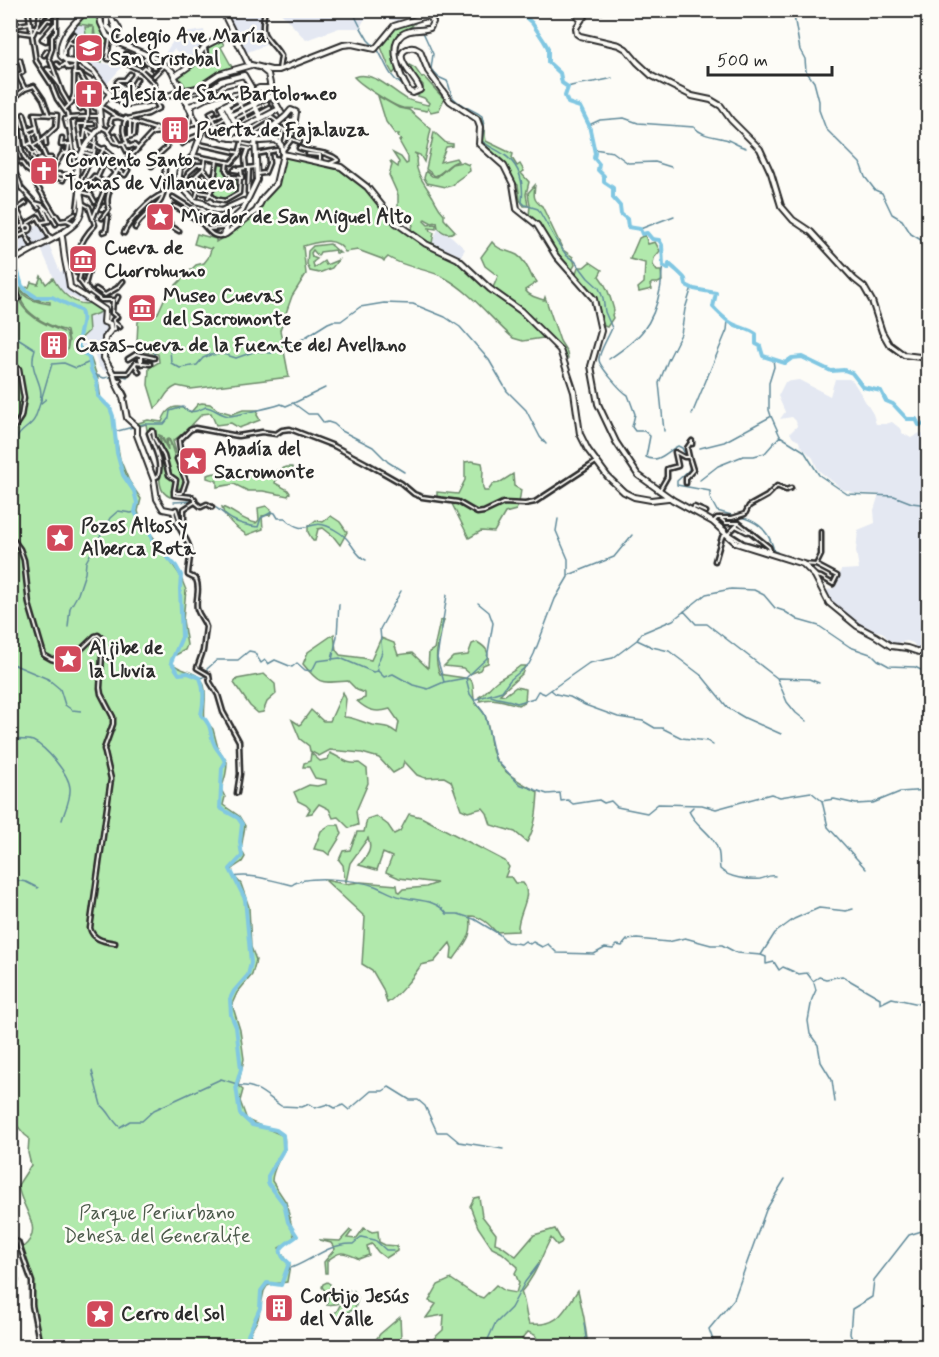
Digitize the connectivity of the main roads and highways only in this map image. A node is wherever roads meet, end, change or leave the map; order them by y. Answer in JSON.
{"nodes":[{"id":1,"x":86,"y":10,"type":"edge"},
{"id":2,"x":99,"y":10,"type":"edge"},
{"id":3,"x":107,"y":10,"type":"edge"},
{"id":4,"x":113,"y":10,"type":"edge"},
{"id":5,"x":222,"y":10,"type":"edge"},
{"id":6,"x":577,"y":10,"type":"edge"},
{"id":7,"x":582,"y":15,"type":"edge"},
{"id":8,"x":232,"y":32,"type":"junction"},
{"id":9,"x":113,"y":35,"type":"junction"},
{"id":10,"x":250,"y":65,"type":"junction"},
{"id":11,"x":262,"y":68,"type":"junction"},
{"id":12,"x":279,"y":71,"type":"junction"},
{"id":13,"x":271,"y":72,"type":"junction"},
{"id":14,"x":175,"y":76,"type":"junction"},
{"id":15,"x":270,"y":80,"type":"junction"},
{"id":16,"x":271,"y":87,"type":"junction"},
{"id":17,"x":180,"y":91,"type":"junction"},
{"id":18,"x":251,"y":91,"type":"junction"},
{"id":19,"x":111,"y":93,"type":"junction"},
{"id":20,"x":272,"y":96,"type":"junction"},
{"id":21,"x":252,"y":101,"type":"junction"},
{"id":22,"x":189,"y":104,"type":"junction"},
{"id":23,"x":275,"y":110,"type":"junction"},
{"id":24,"x":226,"y":111,"type":"junction"},
{"id":25,"x":259,"y":114,"type":"junction"},
{"id":26,"x":234,"y":126,"type":"junction"},
{"id":27,"x":204,"y":127,"type":"junction"},
{"id":28,"x":230,"y":138,"type":"junction"},
{"id":29,"x":257,"y":141,"type":"junction"},
{"id":30,"x":283,"y":152,"type":"junction"},
{"id":31,"x":245,"y":202,"type":"junction"},
{"id":32,"x":63,"y":237,"type":"junction"},
{"id":33,"x":11,"y":257,"type":"edge"},
{"id":34,"x":928,"y":358,"type":"edge"},
{"id":35,"x":669,"y":498,"type":"junction"},
{"id":36,"x":174,"y":510,"type":"road end"},
{"id":37,"x":928,"y":651,"type":"edge"}],
"edges":[{"from":1,"to":19,"type":"main road"},
{"from":2,"to":9,"type":"main road"},
{"from":3,"to":9,"type":"main road"},
{"from":4,"to":9,"type":"main road"},
{"from":5,"to":8,"type":"main road"},
{"from":6,"to":7,"type":"main road"},
{"from":7,"to":34,"type":"main road"},
{"from":8,"to":10,"type":"main road"},
{"from":8,"to":14,"type":"main road"},
{"from":9,"to":14,"type":"main road"},
{"from":10,"to":11,"type":"main road"},
{"from":10,"to":17,"type":"main road"},
{"from":11,"to":12,"type":"main road"},
{"from":11,"to":13,"type":"main road"},
{"from":11,"to":15,"type":"main road"},
{"from":12,"to":13,"type":"main road"},
{"from":12,"to":16,"type":"main road"},
{"from":12,"to":35,"type":"main road"},
{"from":13,"to":15,"type":"main road"},
{"from":13,"to":16,"type":"main road"},
{"from":14,"to":17,"type":"main road"},
{"from":15,"to":16,"type":"main road"},
{"from":16,"to":18,"type":"main road"},
{"from":16,"to":20,"type":"main road"},
{"from":17,"to":19,"type":"main road"},
{"from":17,"to":22,"type":"main road"},
{"from":18,"to":21,"type":"main road"},
{"from":18,"to":22,"type":"main road"},
{"from":18,"to":22,"type":"main road"},
{"from":18,"to":24,"type":"main road"},
{"from":19,"to":32,"type":"main road"},
{"from":20,"to":21,"type":"main road"},
{"from":20,"to":23,"type":"main road"},
{"from":21,"to":24,"type":"main road"},
{"from":21,"to":25,"type":"main road"},
{"from":22,"to":27,"type":"main road"},
{"from":23,"to":25,"type":"main road"},
{"from":23,"to":29,"type":"main road"},
{"from":24,"to":26,"type":"main road"},
{"from":25,"to":26,"type":"main road"},
{"from":26,"to":28,"type":"main road"},
{"from":27,"to":28,"type":"main road"},
{"from":27,"to":31,"type":"main road"},
{"from":28,"to":29,"type":"main road"},
{"from":29,"to":30,"type":"main road"},
{"from":29,"to":31,"type":"main road"},
{"from":30,"to":31,"type":"main road"},
{"from":30,"to":35,"type":"main road"},
{"from":32,"to":33,"type":"main road"},
{"from":32,"to":36,"type":"main road"},
{"from":35,"to":37,"type":"main road"}]}
